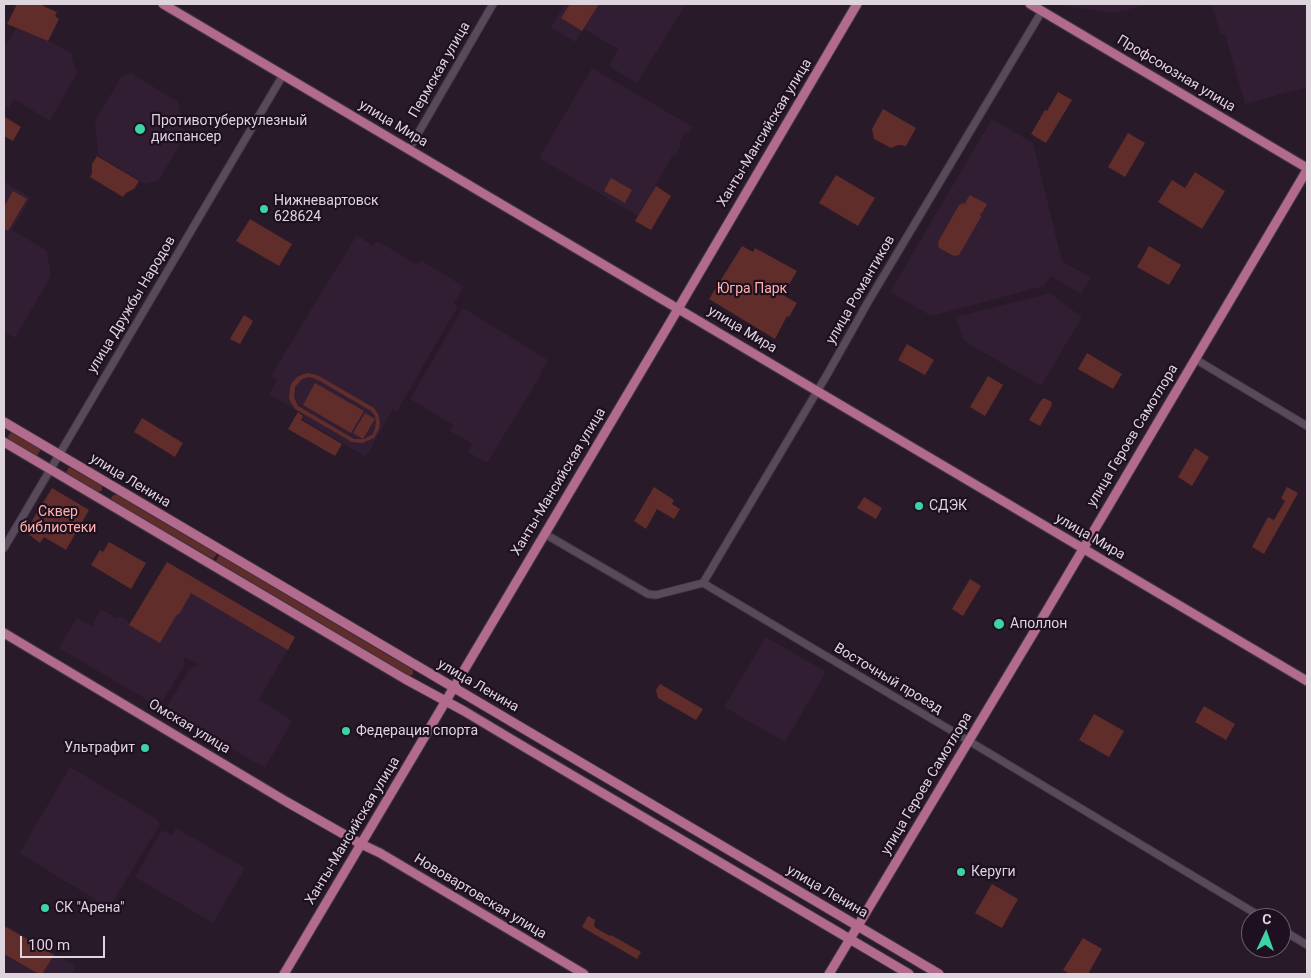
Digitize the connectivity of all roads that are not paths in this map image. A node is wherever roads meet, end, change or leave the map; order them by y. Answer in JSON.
{"nodes":[{"id":1,"x":163,"y":4,"type":"edge"},
{"id":2,"x":493,"y":4,"type":"edge"},
{"id":3,"x":857,"y":4,"type":"edge"},
{"id":4,"x":1030,"y":4,"type":"edge"},
{"id":5,"x":1042,"y":11,"type":"junction"},
{"id":6,"x":283,"y":75,"type":"junction"},
{"id":7,"x":409,"y":149,"type":"junction"},
{"id":8,"x":1307,"y":169,"type":"edge"},
{"id":9,"x":679,"y":308,"type":"junction"},
{"id":10,"x":1195,"y":359,"type":"junction"},
{"id":11,"x":817,"y":391,"type":"junction"},
{"id":12,"x":5,"y":426,"type":"edge"},
{"id":13,"x":1307,"y":426,"type":"edge"},
{"id":14,"x":4,"y":442,"type":"edge"},
{"id":15,"x":59,"y":455,"type":"junction"},
{"id":16,"x":50,"y":470,"type":"junction"},
{"id":17,"x":111,"y":486,"type":"junction"},
{"id":18,"x":103,"y":500,"type":"junction"},
{"id":19,"x":545,"y":534,"type":"junction"},
{"id":20,"x":4,"y":548,"type":"edge"},
{"id":21,"x":1083,"y":548,"type":"junction"},
{"id":22,"x":703,"y":584,"type":"junction"},
{"id":23,"x":4,"y":632,"type":"edge"},
{"id":24,"x":412,"y":664,"type":"junction"},
{"id":25,"x":405,"y":679,"type":"junction"},
{"id":26,"x":1307,"y":681,"type":"edge"},
{"id":27,"x":453,"y":688,"type":"junction"},
{"id":28,"x":445,"y":701,"type":"junction"},
{"id":29,"x":534,"y":734,"type":"junction"},
{"id":30,"x":969,"y":741,"type":"junction"},
{"id":31,"x":526,"y":748,"type":"junction"},
{"id":32,"x":361,"y":844,"type":"junction"},
{"id":33,"x":772,"y":875,"type":"junction"},
{"id":34,"x":764,"y":888,"type":"junction"},
{"id":35,"x":1246,"y":908,"type":"edge"},
{"id":36,"x":858,"y":926,"type":"junction"},
{"id":37,"x":1291,"y":935,"type":"edge"},
{"id":38,"x":850,"y":939,"type":"junction"},
{"id":39,"x":1307,"y":945,"type":"edge"},
{"id":40,"x":284,"y":974,"type":"edge"},
{"id":41,"x":584,"y":974,"type":"edge"},
{"id":42,"x":829,"y":974,"type":"edge"},
{"id":43,"x":909,"y":974,"type":"edge"},
{"id":44,"x":939,"y":974,"type":"edge"}],
"edges":[{"from":1,"to":6,"type":"main road","name":"улица Мира"},
{"from":2,"to":7,"type":"street","name":"Пермская улица"},
{"from":3,"to":9,"type":"main road","name":"Ханты-Мансийская улица"},
{"from":4,"to":5,"type":"main road","name":"Профсоюзная улица"},
{"from":5,"to":8,"type":"main road","name":"Профсоюзная улица"},
{"from":5,"to":11,"type":"street","name":"улица Романтиков"},
{"from":6,"to":7,"type":"main road","name":"улица Мира"},
{"from":6,"to":15,"type":"street","name":"улица Дружбы Народов"},
{"from":7,"to":9,"type":"main road","name":"улица Мира"},
{"from":8,"to":10,"type":"main road","name":"улица Героев Самотлора"},
{"from":9,"to":11,"type":"main road","name":"улица Мира"},
{"from":9,"to":19,"type":"main road","name":"Ханты-Мансийская улица"},
{"from":10,"to":13,"type":"street"},
{"from":10,"to":21,"type":"main road","name":"улица Героев Самотлора"},
{"from":11,"to":21,"type":"main road","name":"улица Мира"},
{"from":11,"to":22,"type":"street","name":"улица Романтиков"},
{"from":12,"to":15,"type":"main road","name":"улица Ленина"},
{"from":14,"to":16,"type":"main road","name":"улица Ленина"},
{"from":15,"to":16,"type":"street","name":"улица Дружбы Народов"},
{"from":15,"to":17,"type":"main road","name":"улица Ленина"},
{"from":16,"to":18,"type":"main road","name":"улица Ленина"},
{"from":16,"to":20,"type":"street","name":"улица Дружбы Народов"},
{"from":17,"to":18,"type":"main road"},
{"from":17,"to":24,"type":"main road","name":"улица Ленина"},
{"from":18,"to":25,"type":"main road","name":"улица Ленина"},
{"from":19,"to":22,"type":"street"},
{"from":19,"to":27,"type":"main road","name":"Ханты-Мансийская улица"},
{"from":21,"to":26,"type":"main road","name":"улица Мира"},
{"from":21,"to":30,"type":"main road","name":"улица Героев Самотлора"},
{"from":22,"to":30,"type":"street","name":"Восточный проезд"},
{"from":23,"to":32,"type":"main road","name":"Омская улица"},
{"from":24,"to":25,"type":"main road"},
{"from":24,"to":27,"type":"main road","name":"улица Ленина"},
{"from":25,"to":28,"type":"main road","name":"улица Ленина"},
{"from":27,"to":28,"type":"main road","name":"Ханты-Мансийская улица"},
{"from":27,"to":29,"type":"main road","name":"улица Ленина"},
{"from":28,"to":31,"type":"main road","name":"улица Ленина"},
{"from":28,"to":32,"type":"main road","name":"Ханты-Мансийская улица"},
{"from":29,"to":31,"type":"street"},
{"from":29,"to":33,"type":"main road","name":"улица Ленина"},
{"from":30,"to":35,"type":"street","name":"Восточный проезд"},
{"from":30,"to":36,"type":"main road","name":"улица Героев Самотлора"},
{"from":31,"to":34,"type":"main road","name":"улица Ленина"},
{"from":32,"to":40,"type":"main road","name":"Ханты-Мансийская улица"},
{"from":32,"to":41,"type":"main road","name":"Нововартовская улица"},
{"from":33,"to":34,"type":"street"},
{"from":33,"to":36,"type":"main road","name":"улица Ленина"},
{"from":34,"to":38,"type":"main road","name":"улица Ленина"},
{"from":36,"to":38,"type":"main road","name":"улица Героев Самотлора"},
{"from":36,"to":44,"type":"main road","name":"улица Ленина"},
{"from":37,"to":39,"type":"street"},
{"from":38,"to":42,"type":"main road","name":"улица Героев Самотлора"},
{"from":38,"to":43,"type":"main road","name":"улица Ленина"}]}
